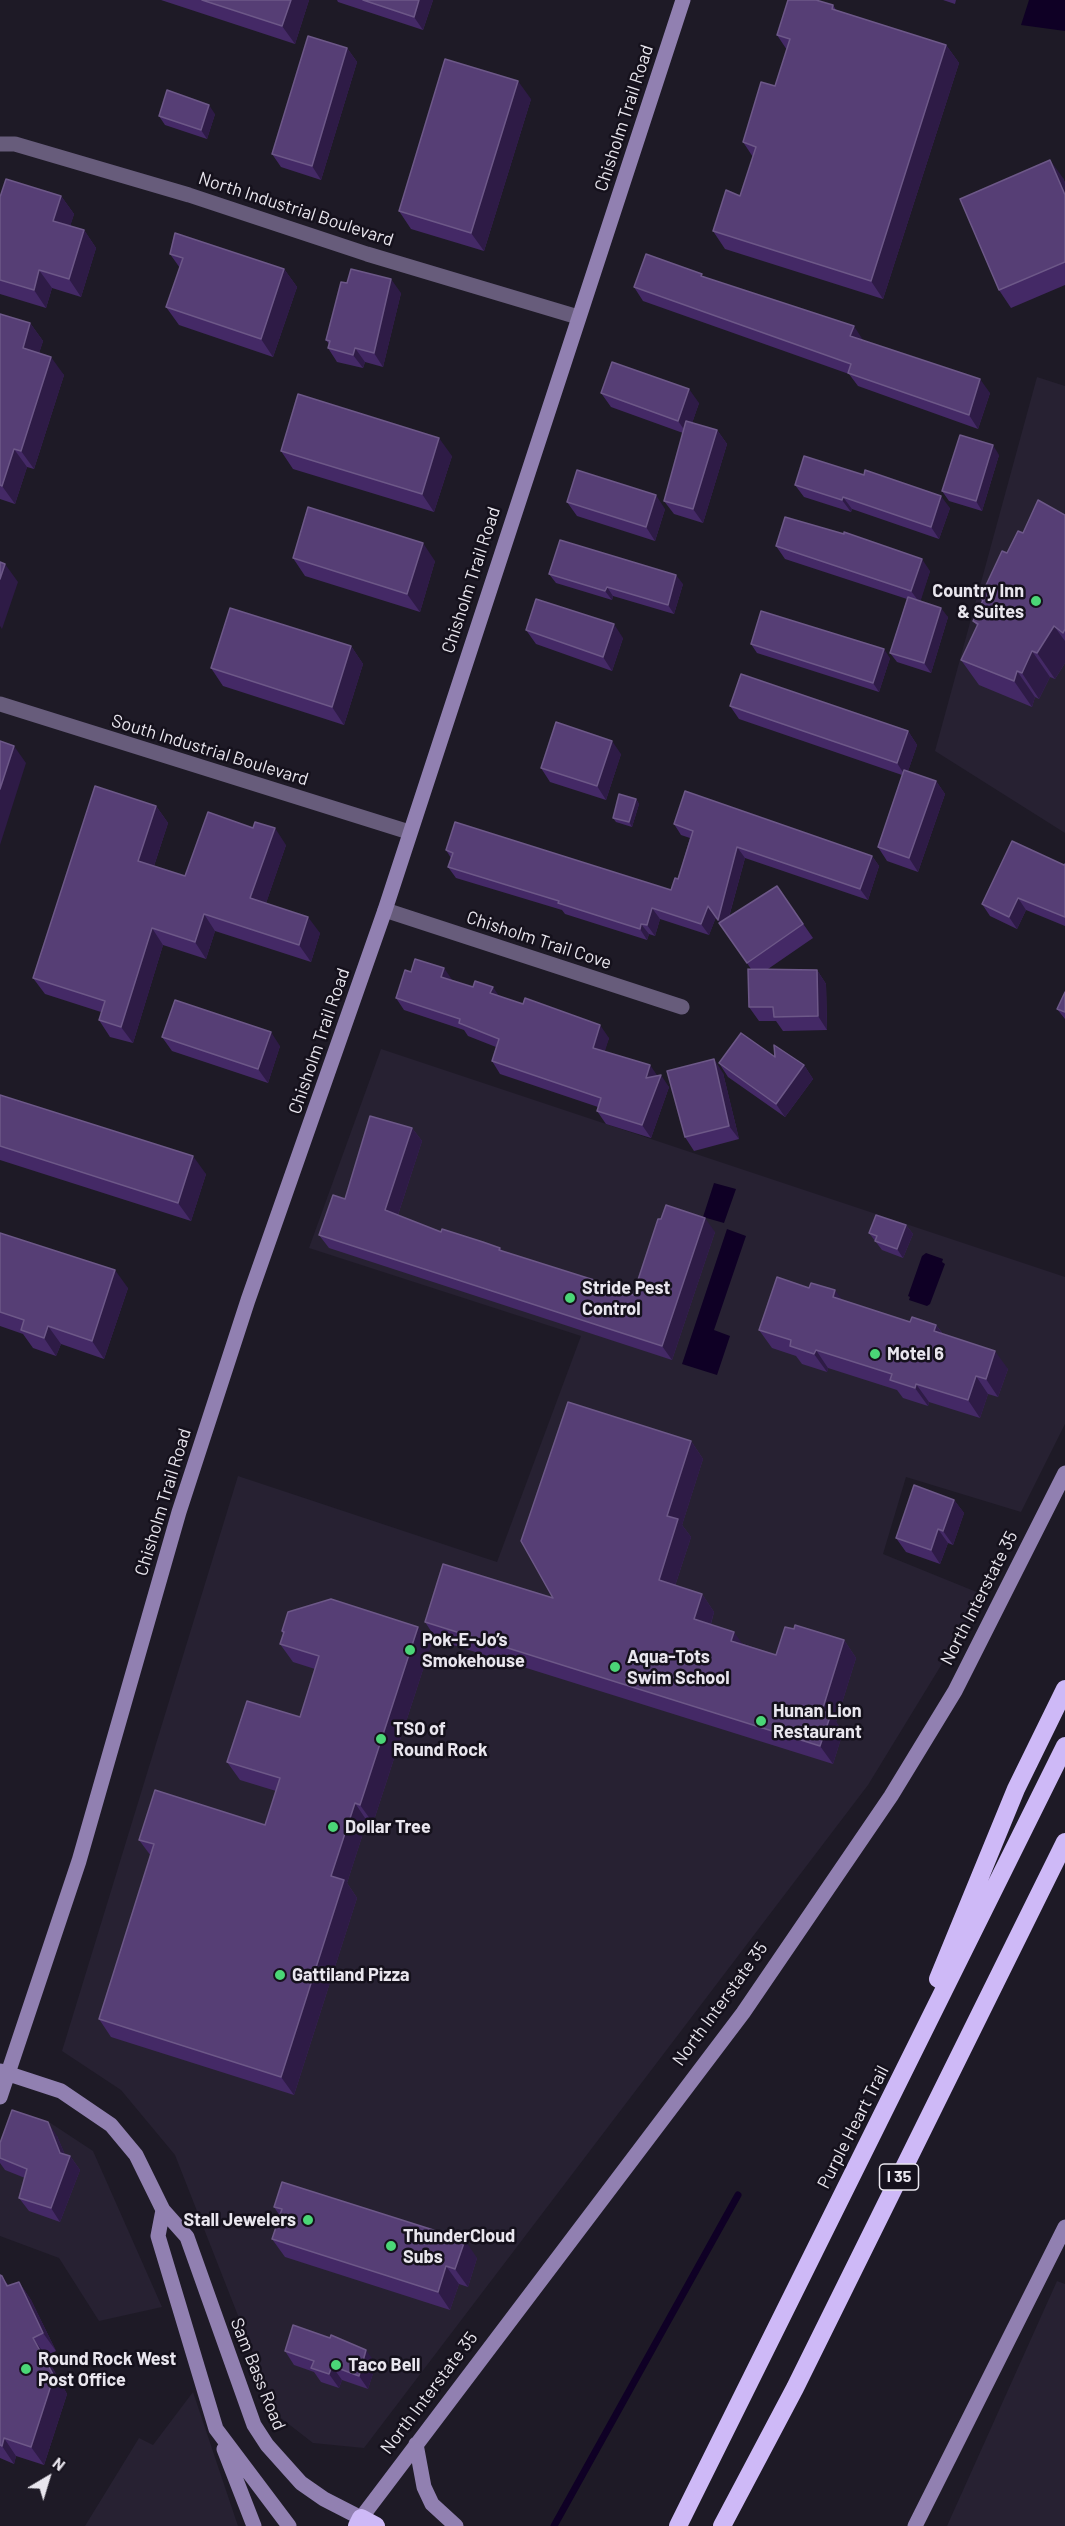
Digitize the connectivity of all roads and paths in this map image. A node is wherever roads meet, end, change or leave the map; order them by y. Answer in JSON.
{"nodes":[{"id":1,"x":683,"y":0,"type":"edge"},
{"id":2,"x":0,"y":144,"type":"edge"},
{"id":3,"x":578,"y":317,"type":"junction"},
{"id":4,"x":0,"y":704,"type":"edge"},
{"id":5,"x":409,"y":832,"type":"junction"},
{"id":6,"x":385,"y":910,"type":"junction"},
{"id":7,"x":682,"y":1007,"type":"dead end"},
{"id":8,"x":1065,"y":1473,"type":"edge"},
{"id":9,"x":1065,"y":1689,"type":"edge"},
{"id":10,"x":1065,"y":1746,"type":"edge"},
{"id":11,"x":1065,"y":1842,"type":"edge"},
{"id":12,"x":1065,"y":1862,"type":"edge"},
{"id":13,"x":1004,"y":1967,"type":"junction"},
{"id":14,"x":4,"y":2073,"type":"edge"},
{"id":15,"x":0,"y":2097,"type":"edge"},
{"id":16,"x":879,"y":2121,"type":"junction"},
{"id":17,"x":163,"y":2210,"type":"junction"},
{"id":18,"x":1065,"y":2227,"type":"edge"},
{"id":19,"x":216,"y":2429,"type":"junction"},
{"id":20,"x":416,"y":2444,"type":"junction"},
{"id":21,"x":364,"y":2523,"type":"edge"},
{"id":22,"x":254,"y":2526,"type":"edge"},
{"id":23,"x":289,"y":2526,"type":"edge"},
{"id":24,"x":456,"y":2526,"type":"edge"},
{"id":25,"x":678,"y":2526,"type":"edge"},
{"id":26,"x":722,"y":2526,"type":"edge"},
{"id":27,"x":915,"y":2526,"type":"edge"}],
"edges":[{"from":1,"to":3,"type":"main road","name":"Chisholm Trail Road"},
{"from":2,"to":3,"type":"street","name":"North Industrial Boulevard"},
{"from":3,"to":5,"type":"main road","name":"Chisholm Trail Road"},
{"from":4,"to":5,"type":"street","name":"South Industrial Boulevard"},
{"from":5,"to":6,"type":"main road","name":"Chisholm Trail Road"},
{"from":6,"to":7,"type":"street","name":"Chisholm Trail Cove"},
{"from":6,"to":14,"type":"main road","name":"Chisholm Trail Road"},
{"from":8,"to":20,"type":"main road","name":"North Interstate 35"},
{"from":9,"to":16,"type":"highway"},
{"from":10,"to":16,"type":"highway","name":"Purple Heart Trail","number":"I 35"},
{"from":11,"to":13,"type":"highway","number":"I 35"},
{"from":12,"to":13,"type":"highway"},
{"from":13,"to":26,"type":"highway","number":"I 35"},
{"from":14,"to":15,"type":"main road","name":"Chisholm Trail Road"},
{"from":14,"to":17,"type":"main road","name":"Sam Bass Road"},
{"from":16,"to":25,"type":"highway","name":"Purple Heart Trail","number":"I 35"},
{"from":17,"to":19,"type":"main road"},
{"from":17,"to":21,"type":"main road","name":"Sam Bass Road"},
{"from":18,"to":27,"type":"main road"},
{"from":19,"to":22,"type":"main road"},
{"from":19,"to":23,"type":"main road"},
{"from":20,"to":21,"type":"main road","name":"North Interstate 35"},
{"from":20,"to":24,"type":"main road"}]}
